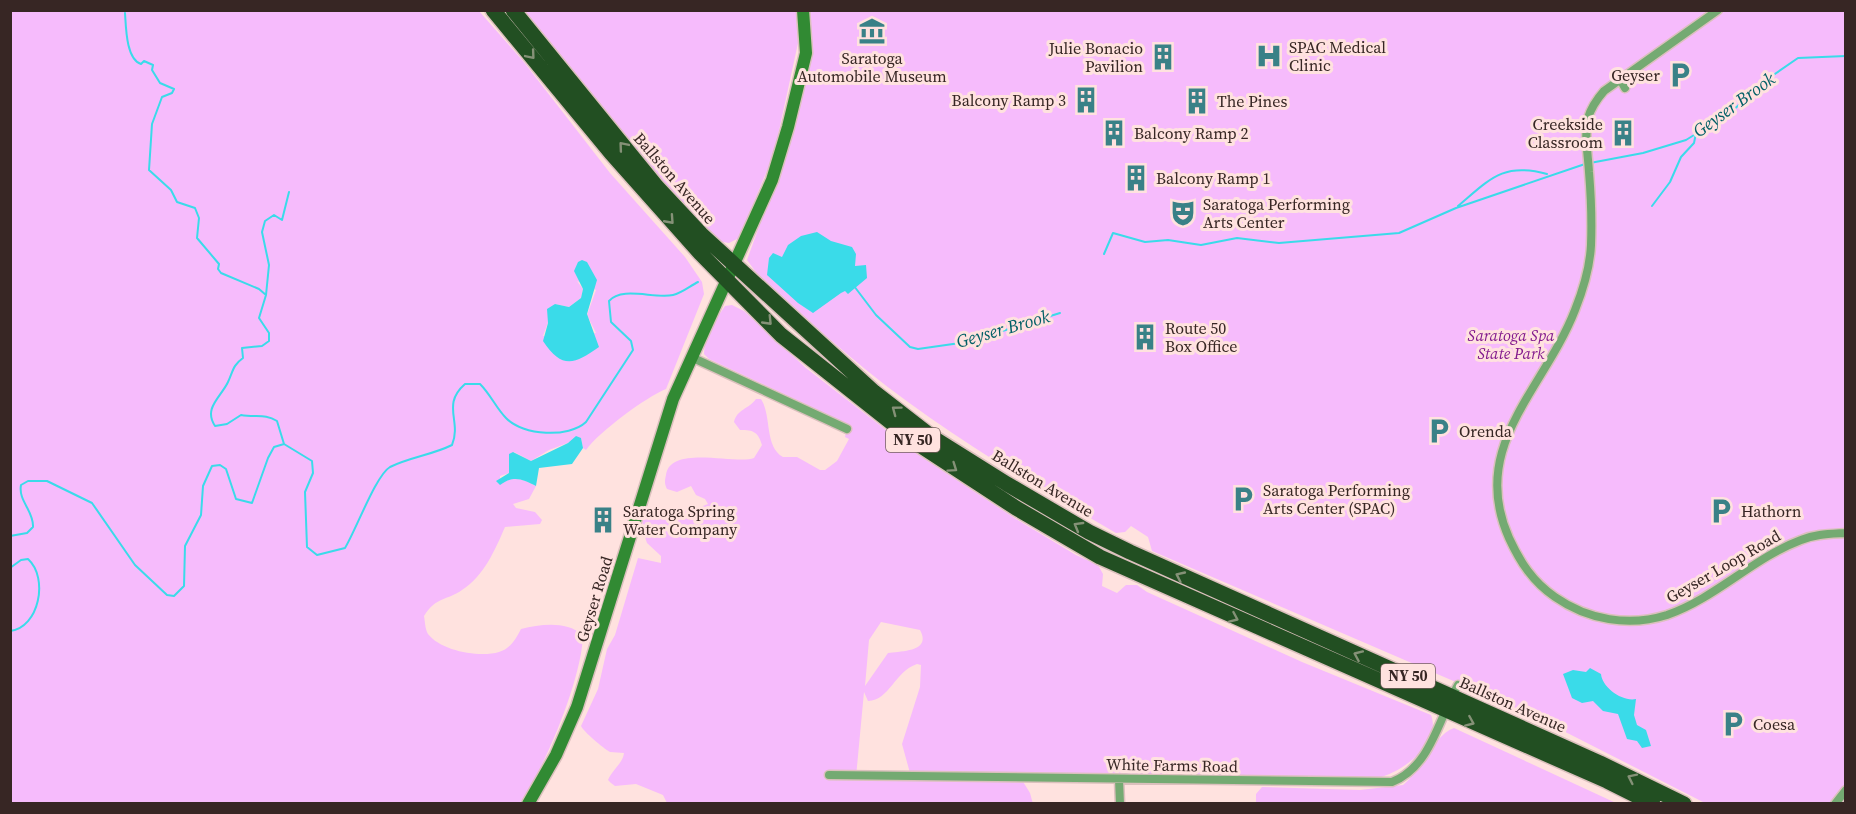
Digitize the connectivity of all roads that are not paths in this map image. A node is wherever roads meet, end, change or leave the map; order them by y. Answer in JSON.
{"nodes":[{"id":1,"x":493,"y":10,"type":"edge"},
{"id":2,"x":513,"y":10,"type":"edge"},
{"id":3,"x":803,"y":10,"type":"edge"},
{"id":4,"x":1718,"y":10,"type":"edge"},
{"id":5,"x":730,"y":273,"type":"junction"},
{"id":6,"x":691,"y":357,"type":"junction"},
{"id":7,"x":847,"y":429,"type":"dead end"},
{"id":8,"x":1845,"y":533,"type":"edge"},
{"id":9,"x":1455,"y":690,"type":"junction"},
{"id":10,"x":1444,"y":711,"type":"junction"},
{"id":11,"x":829,"y":775,"type":"dead end"},
{"id":12,"x":1119,"y":779,"type":"junction"},
{"id":13,"x":1845,"y":790,"type":"edge"},
{"id":14,"x":528,"y":804,"type":"edge"},
{"id":15,"x":1120,"y":804,"type":"edge"},
{"id":16,"x":1653,"y":804,"type":"edge"},
{"id":17,"x":1684,"y":804,"type":"edge"},
{"id":18,"x":1835,"y":804,"type":"edge"}],
"edges":[{"from":1,"to":5,"type":"highway","name":"Ballston Avenue","number":"NY 50","one_way":true},
{"from":5,"to":2,"type":"highway","name":"Ballston Avenue","number":"NY 50","one_way":true},
{"from":3,"to":5,"type":"street","name":"Geyser Road"},
{"from":4,"to":8,"type":"street","name":"Geyser Loop Road"},
{"from":5,"to":6,"type":"street","name":"Geyser Road"},
{"from":9,"to":5,"type":"highway","name":"Ballston Avenue","number":"NY 50","one_way":true},
{"from":5,"to":10,"type":"highway","name":"Ballston Avenue","number":"NY 50","one_way":true},
{"from":6,"to":7,"type":"street"},
{"from":6,"to":14,"type":"street","name":"Geyser Road"},
{"from":9,"to":10,"type":"street","name":"White Farms Road"},
{"from":17,"to":9,"type":"highway","name":"Ballston Avenue","number":"NY 50","one_way":true},
{"from":10,"to":12,"type":"street","name":"White Farms Road"},
{"from":10,"to":16,"type":"highway","name":"Ballston Avenue","number":"NY 50","one_way":true},
{"from":11,"to":12,"type":"street","name":"White Farms Road"},
{"from":12,"to":15,"type":"street"},
{"from":13,"to":18,"type":"street"}]}
